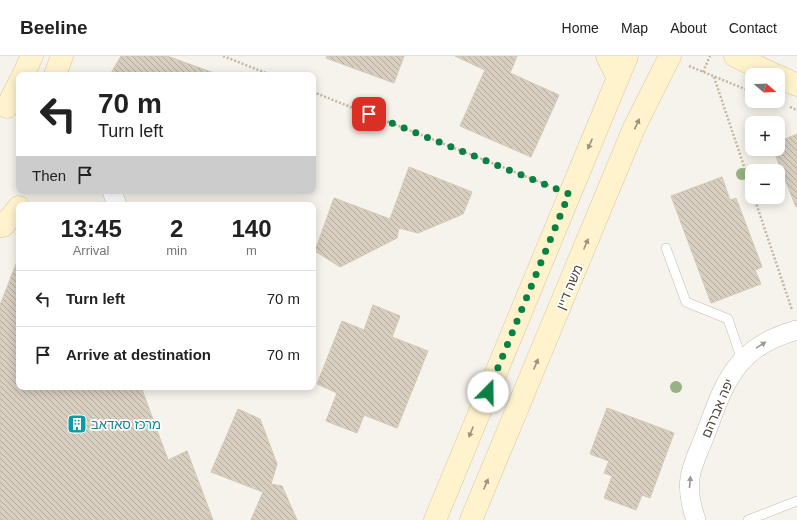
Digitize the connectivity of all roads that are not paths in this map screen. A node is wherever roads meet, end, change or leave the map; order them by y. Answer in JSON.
{"nodes":[{"id":1,"x":32,"y":56,"type":"edge"},
{"id":2,"x":62,"y":56,"type":"edge"},
{"id":3,"x":607,"y":56,"type":"edge"},
{"id":4,"x":627,"y":56,"type":"edge"},
{"id":5,"x":735,"y":56,"type":"edge"},
{"id":6,"x":669,"y":57,"type":"edge"},
{"id":7,"x":760,"y":68,"type":"edge"},
{"id":8,"x":24,"y":72,"type":"edge"},
{"id":9,"x":56,"y":72,"type":"edge"},
{"id":10,"x":618,"y":78,"type":"junction"},
{"id":11,"x":785,"y":79,"type":"edge"},
{"id":12,"x":797,"y":85,"type":"edge"},
{"id":13,"x":16,"y":90,"type":"edge"},
{"id":14,"x":9,"y":108,"type":"edge"},
{"id":15,"x":16,"y":211,"type":"edge"},
{"id":16,"x":0,"y":226,"type":"edge"},
{"id":17,"x":666,"y":248,"type":"dead end"},
{"id":18,"x":796,"y":323,"type":"edge"},
{"id":19,"x":742,"y":360,"type":"junction"},
{"id":20,"x":797,"y":501,"type":"edge"},
{"id":21,"x":435,"y":520,"type":"edge"},
{"id":22,"x":471,"y":520,"type":"edge"},
{"id":23,"x":696,"y":520,"type":"edge"},
{"id":24,"x":748,"y":520,"type":"edge"}],
"edges":[{"from":1,"to":8,"type":"street"},
{"from":2,"to":9,"type":"street"},
{"from":3,"to":10,"type":"street"},
{"from":4,"to":10,"type":"street"},
{"from":5,"to":7,"type":"street"},
{"from":22,"to":6,"type":"street","name":"משה דיין","one_way":true},
{"from":10,"to":21,"type":"street","one_way":true},
{"from":11,"to":12,"type":"street"},
{"from":13,"to":14,"type":"street"},
{"from":15,"to":16,"type":"street"},
{"from":17,"to":19,"type":"lane"},
{"from":19,"to":18,"type":"street","name":"יפה אברהם","one_way":true},
{"from":23,"to":19,"type":"street","name":"יפה אברהם","one_way":true},
{"from":20,"to":24,"type":"lane"}]}
